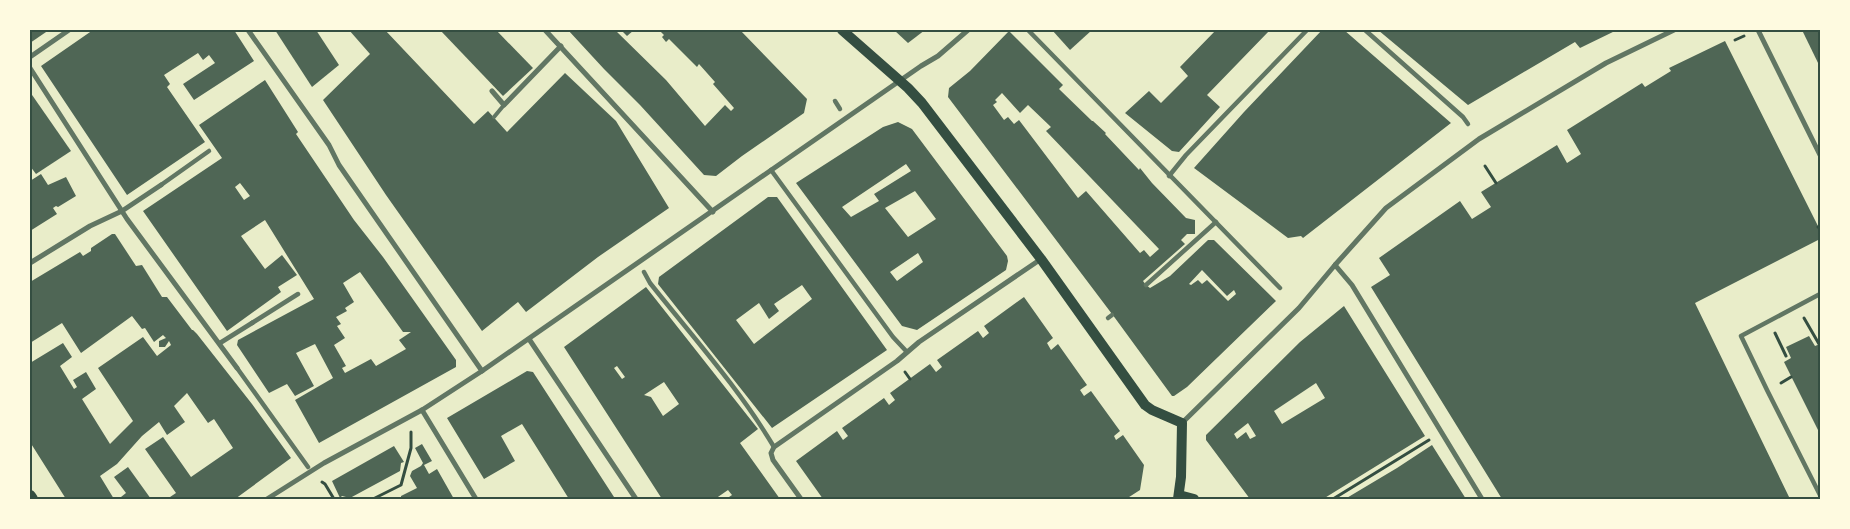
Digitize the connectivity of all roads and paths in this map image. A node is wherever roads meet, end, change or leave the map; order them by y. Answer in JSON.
{"nodes":[{"id":1,"x":69,"y":30,"type":"edge"},
{"id":2,"x":248,"y":30,"type":"edge"},
{"id":3,"x":546,"y":30,"type":"edge"},
{"id":4,"x":842,"y":30,"type":"edge"},
{"id":5,"x":968,"y":30,"type":"edge"},
{"id":6,"x":1028,"y":30,"type":"edge"},
{"id":7,"x":1306,"y":30,"type":"edge"},
{"id":8,"x":1364,"y":30,"type":"edge"},
{"id":9,"x":1674,"y":30,"type":"edge"},
{"id":10,"x":1758,"y":30,"type":"edge"},
{"id":11,"x":1745,"y":35,"type":"dead end"},
{"id":12,"x":1734,"y":40,"type":"dead end"},
{"id":13,"x":561,"y":46,"type":"junction"},
{"id":14,"x":30,"y":57,"type":"edge"},
{"id":15,"x":30,"y":68,"type":"edge"},
{"id":16,"x":900,"y":82,"type":"junction"},
{"id":17,"x":492,"y":91,"type":"dead end"},
{"id":18,"x":835,"y":101,"type":"dead end"},
{"id":19,"x":504,"y":105,"type":"junction"},
{"id":20,"x":840,"y":109,"type":"dead end"},
{"id":21,"x":494,"y":117,"type":"dead end"},
{"id":22,"x":1468,"y":124,"type":"dead end"},
{"id":23,"x":209,"y":151,"type":"dead end"},
{"id":24,"x":1820,"y":155,"type":"edge"},
{"id":25,"x":1485,"y":166,"type":"dead end"},
{"id":26,"x":771,"y":170,"type":"junction"},
{"id":27,"x":1169,"y":176,"type":"junction"},
{"id":28,"x":1496,"y":183,"type":"dead end"},
{"id":29,"x":161,"y":185,"type":"joint"},
{"id":30,"x":122,"y":210,"type":"junction"},
{"id":31,"x":713,"y":212,"type":"junction"},
{"id":32,"x":1216,"y":222,"type":"junction"},
{"id":33,"x":1041,"y":259,"type":"junction"},
{"id":34,"x":30,"y":262,"type":"edge"},
{"id":35,"x":1336,"y":264,"type":"junction"},
{"id":36,"x":644,"y":272,"type":"dead end"},
{"id":37,"x":1146,"y":285,"type":"dead end"},
{"id":38,"x":1280,"y":288,"type":"dead end"},
{"id":39,"x":298,"y":294,"type":"dead end"},
{"id":40,"x":1820,"y":294,"type":"edge"},
{"id":41,"x":252,"y":323,"type":"joint"},
{"id":42,"x":1809,"y":329,"type":"dead end"},
{"id":43,"x":529,"y":339,"type":"junction"},
{"id":44,"x":220,"y":343,"type":"junction"},
{"id":45,"x":1780,"y":344,"type":"dead end"},
{"id":46,"x":1819,"y":344,"type":"dead end"},
{"id":47,"x":907,"y":352,"type":"junction"},
{"id":48,"x":1786,"y":356,"type":"dead end"},
{"id":49,"x":238,"y":368,"type":"joint"},
{"id":50,"x":482,"y":372,"type":"junction"},
{"id":51,"x":422,"y":410,"type":"junction"},
{"id":52,"x":410,"y":416,"type":"junction"},
{"id":53,"x":1182,"y":424,"type":"junction"},
{"id":54,"x":1440,"y":431,"type":"junction"},
{"id":55,"x":774,"y":447,"type":"junction"},
{"id":56,"x":308,"y":467,"type":"dead end"},
{"id":57,"x":325,"y":484,"type":"dead end"},
{"id":58,"x":1820,"y":495,"type":"edge"},
{"id":59,"x":1178,"y":497,"type":"edge"},
{"id":60,"x":268,"y":499,"type":"edge"},
{"id":61,"x":334,"y":499,"type":"edge"},
{"id":62,"x":373,"y":499,"type":"edge"},
{"id":63,"x":476,"y":499,"type":"edge"},
{"id":64,"x":636,"y":499,"type":"edge"},
{"id":65,"x":801,"y":499,"type":"edge"},
{"id":66,"x":1194,"y":499,"type":"edge"},
{"id":67,"x":1334,"y":499,"type":"edge"},
{"id":68,"x":1482,"y":499,"type":"edge"}],
"edges":[{"from":1,"to":14,"type":"street"},
{"from":2,"to":50,"type":"street"},
{"from":3,"to":13,"type":"street"},
{"from":4,"to":16,"type":"main road"},
{"from":5,"to":16,"type":"street"},
{"from":6,"to":27,"type":"street"},
{"from":7,"to":27,"type":"street"},
{"from":8,"to":22,"type":"street"},
{"from":9,"to":35,"type":"street"},
{"from":10,"to":24,"type":"street"},
{"from":11,"to":12,"type":"path"},
{"from":13,"to":19,"type":"street"},
{"from":13,"to":31,"type":"street"},
{"from":15,"to":30,"type":"street"},
{"from":16,"to":26,"type":"street"},
{"from":16,"to":33,"type":"main road"},
{"from":17,"to":19,"type":"street"},
{"from":18,"to":20,"type":"street"},
{"from":19,"to":21,"type":"lane"},
{"from":23,"to":29,"type":"street"},
{"from":25,"to":28,"type":"path"},
{"from":26,"to":31,"type":"street"},
{"from":26,"to":47,"type":"street"},
{"from":27,"to":32,"type":"street"},
{"from":29,"to":30,"type":"street"},
{"from":30,"to":34,"type":"street"},
{"from":30,"to":44,"type":"street"},
{"from":31,"to":43,"type":"street"},
{"from":32,"to":37,"type":"street"},
{"from":32,"to":38,"type":"street"},
{"from":33,"to":47,"type":"street"},
{"from":33,"to":53,"type":"main road"},
{"from":35,"to":53,"type":"street"},
{"from":35,"to":54,"type":"street"},
{"from":36,"to":55,"type":"street"},
{"from":39,"to":41,"type":"street"},
{"from":40,"to":58,"type":"street"},
{"from":41,"to":44,"type":"street"},
{"from":42,"to":46,"type":"path"},
{"from":43,"to":50,"type":"street"},
{"from":43,"to":64,"type":"street"},
{"from":44,"to":49,"type":"street"},
{"from":45,"to":48,"type":"path"},
{"from":47,"to":55,"type":"street"},
{"from":49,"to":56,"type":"street"},
{"from":50,"to":51,"type":"street"},
{"from":51,"to":52,"type":"street"},
{"from":51,"to":63,"type":"street"},
{"from":52,"to":60,"type":"street"},
{"from":52,"to":62,"type":"path"},
{"from":53,"to":59,"type":"main road"},
{"from":54,"to":67,"type":"path"},
{"from":54,"to":68,"type":"street"},
{"from":55,"to":65,"type":"street"},
{"from":57,"to":61,"type":"path"},
{"from":59,"to":66,"type":"main road"}]}
